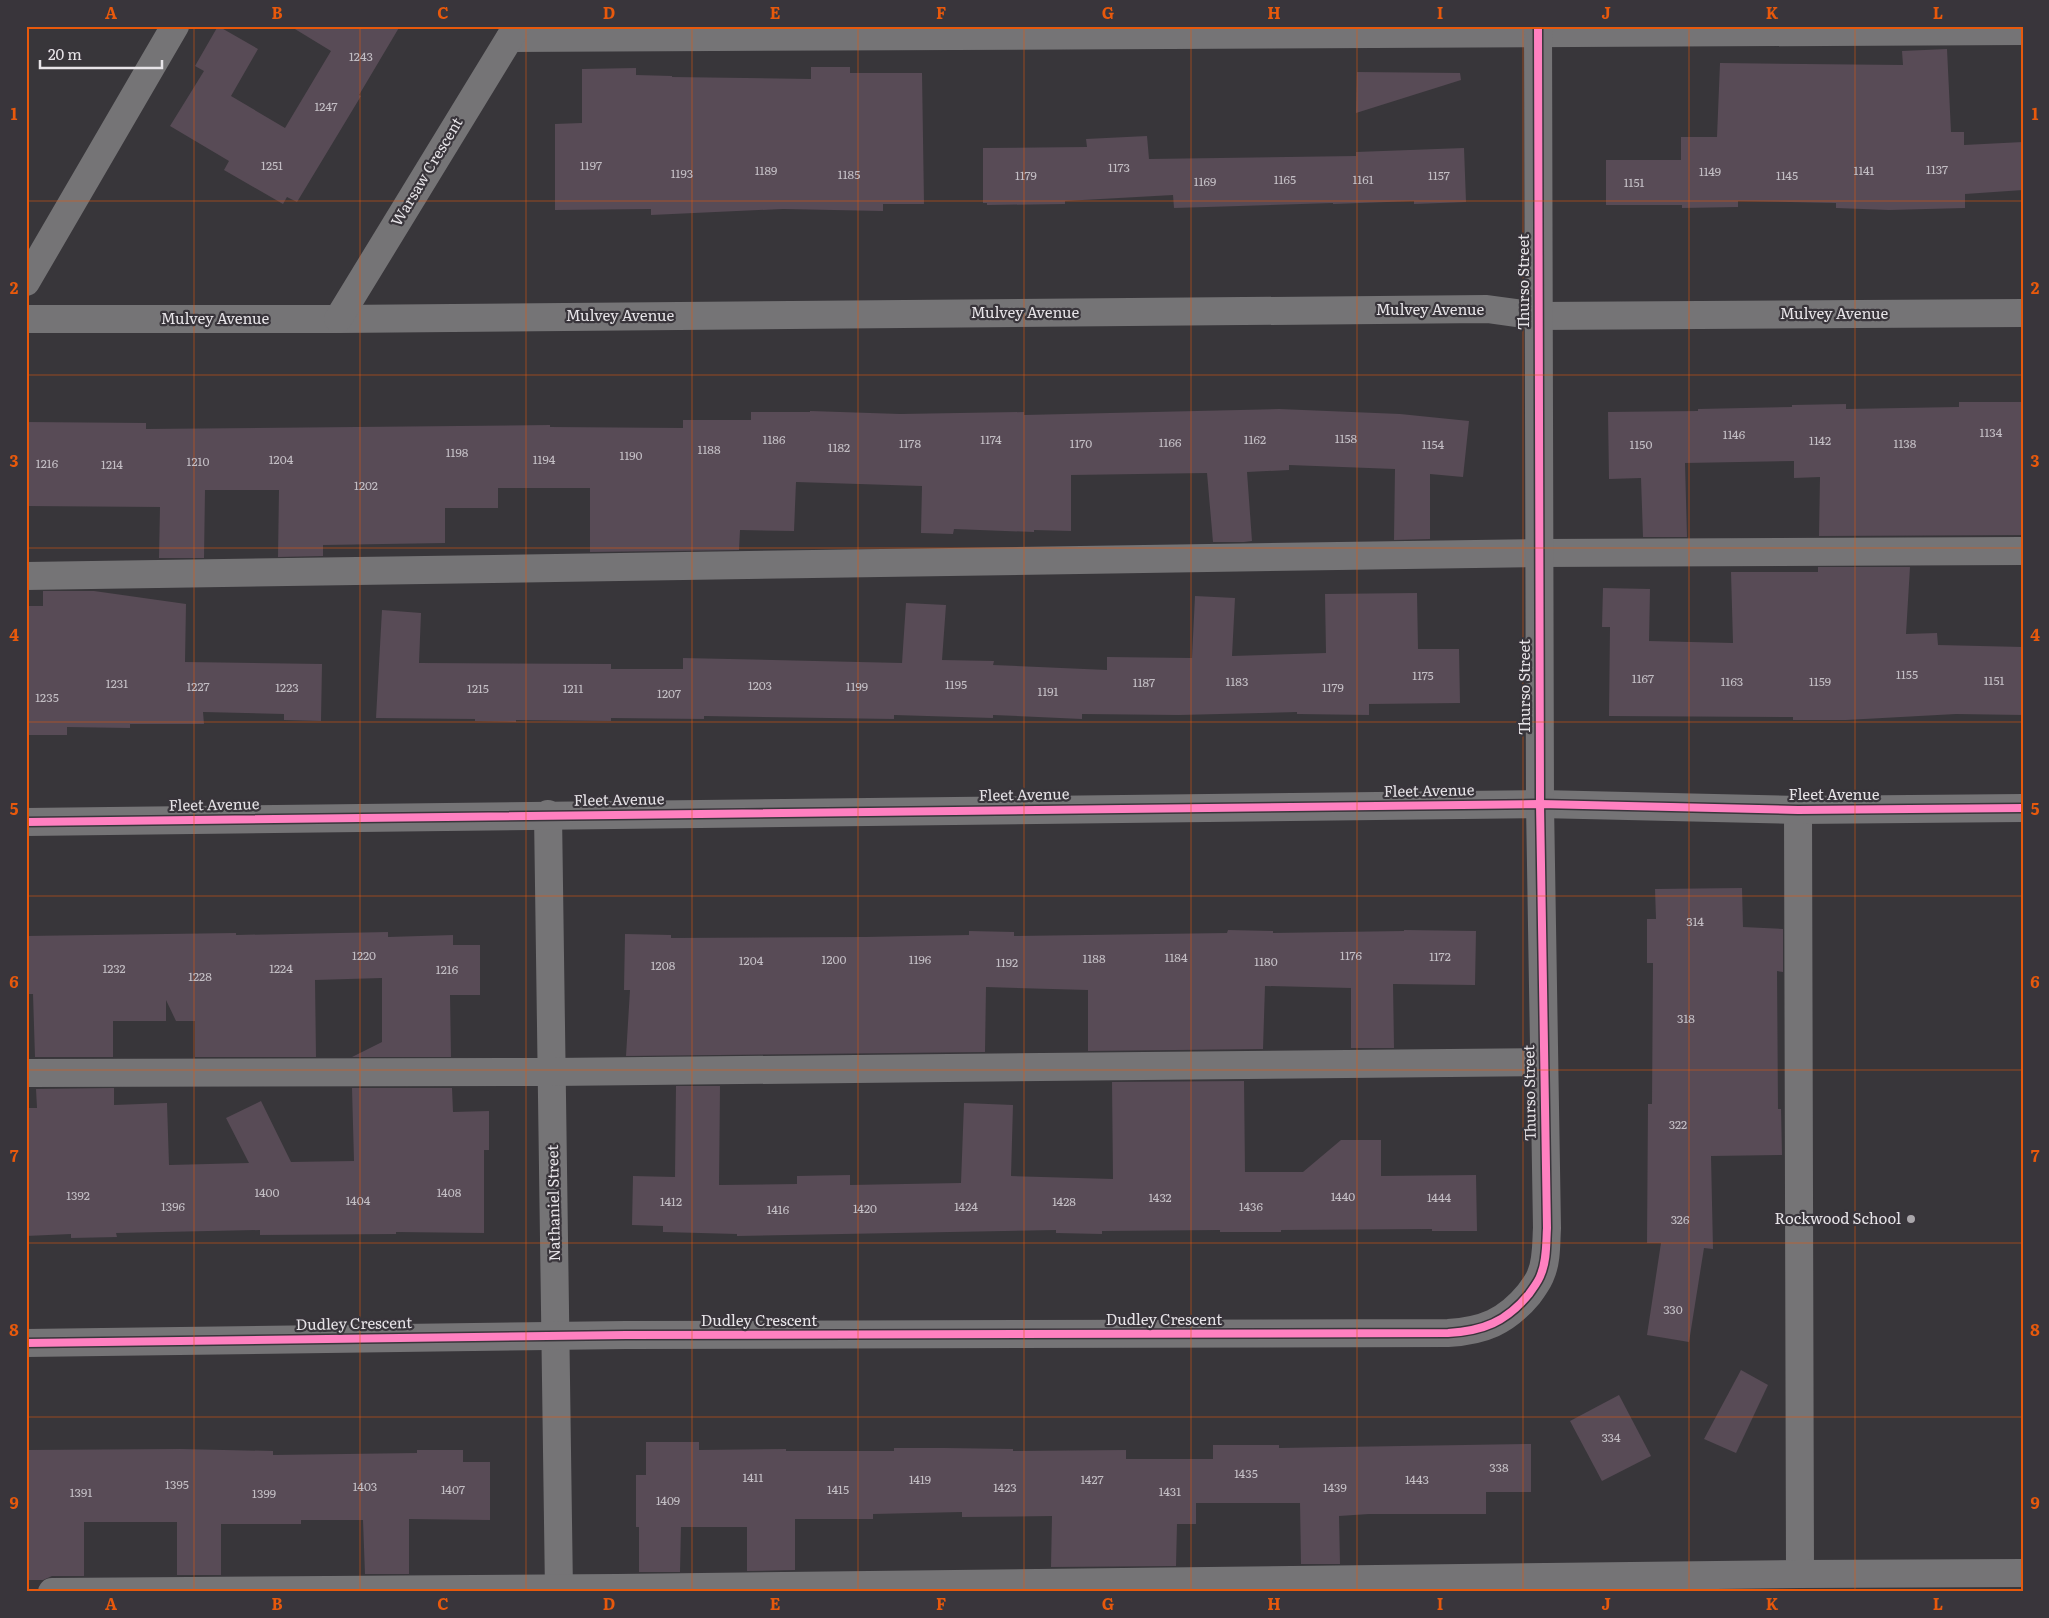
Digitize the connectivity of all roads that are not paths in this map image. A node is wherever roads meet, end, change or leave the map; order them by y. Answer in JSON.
{"nodes":[{"id":1,"x":175,"y":26,"type":"edge"},
{"id":2,"x":1538,"y":30,"type":"edge"},
{"id":3,"x":2023,"y":31,"type":"edge"},
{"id":4,"x":513,"y":32,"type":"edge"},
{"id":5,"x":26,"y":282,"type":"edge"},
{"id":6,"x":2023,"y":313,"type":"edge"},
{"id":7,"x":1538,"y":316,"type":"junction"},
{"id":8,"x":338,"y":319,"type":"junction"},
{"id":9,"x":26,"y":320,"type":"edge"},
{"id":10,"x":2023,"y":551,"type":"edge"},
{"id":11,"x":1538,"y":552,"type":"junction"},
{"id":12,"x":26,"y":576,"type":"edge"},
{"id":13,"x":1540,"y":804,"type":"junction"},
{"id":14,"x":2023,"y":808,"type":"edge"},
{"id":15,"x":1798,"y":810,"type":"junction"},
{"id":16,"x":548,"y":814,"type":"junction"},
{"id":17,"x":26,"y":822,"type":"edge"},
{"id":18,"x":1543,"y":1062,"type":"junction"},
{"id":19,"x":552,"y":1072,"type":"junction"},
{"id":20,"x":26,"y":1073,"type":"edge"},
{"id":21,"x":1490,"y":1326,"type":"joint"},
{"id":22,"x":556,"y":1337,"type":"junction"},
{"id":23,"x":26,"y":1343,"type":"edge"},
{"id":24,"x":2023,"y":1573,"type":"edge"},
{"id":25,"x":1800,"y":1574,"type":"junction"},
{"id":26,"x":559,"y":1590,"type":"edge"},
{"id":27,"x":52,"y":1592,"type":"edge"}],
"edges":[{"from":1,"to":5,"type":"street"},
{"from":2,"to":3,"type":"street"},
{"from":2,"to":4,"type":"street"},
{"from":2,"to":7,"type":"street","name":"Thurso Street"},
{"from":4,"to":8,"type":"street","name":"Warsaw Crescent"},
{"from":6,"to":7,"type":"street","name":"Mulvey Avenue"},
{"from":7,"to":8,"type":"street","name":"Mulvey Avenue"},
{"from":7,"to":11,"type":"street","name":"Thurso Street"},
{"from":8,"to":9,"type":"street","name":"Mulvey Avenue"},
{"from":10,"to":11,"type":"street"},
{"from":11,"to":12,"type":"street"},
{"from":11,"to":13,"type":"street","name":"Thurso Street"},
{"from":13,"to":15,"type":"street","name":"Fleet Avenue"},
{"from":13,"to":16,"type":"street","name":"Fleet Avenue"},
{"from":13,"to":18,"type":"street","name":"Thurso Street"},
{"from":14,"to":15,"type":"street","name":"Fleet Avenue"},
{"from":15,"to":25,"type":"street"},
{"from":16,"to":17,"type":"street","name":"Fleet Avenue"},
{"from":16,"to":19,"type":"street","name":"Nathaniel Street"},
{"from":18,"to":19,"type":"street"},
{"from":18,"to":21,"type":"street","name":"Thurso Street"},
{"from":19,"to":20,"type":"street"},
{"from":19,"to":22,"type":"street","name":"Nathaniel Street"},
{"from":21,"to":22,"type":"street","name":"Dudley Crescent"},
{"from":22,"to":23,"type":"street","name":"Dudley Crescent"},
{"from":22,"to":26,"type":"street","name":"Nathaniel Street"},
{"from":24,"to":25,"type":"street"},
{"from":25,"to":26,"type":"street"},
{"from":26,"to":27,"type":"street"}]}
